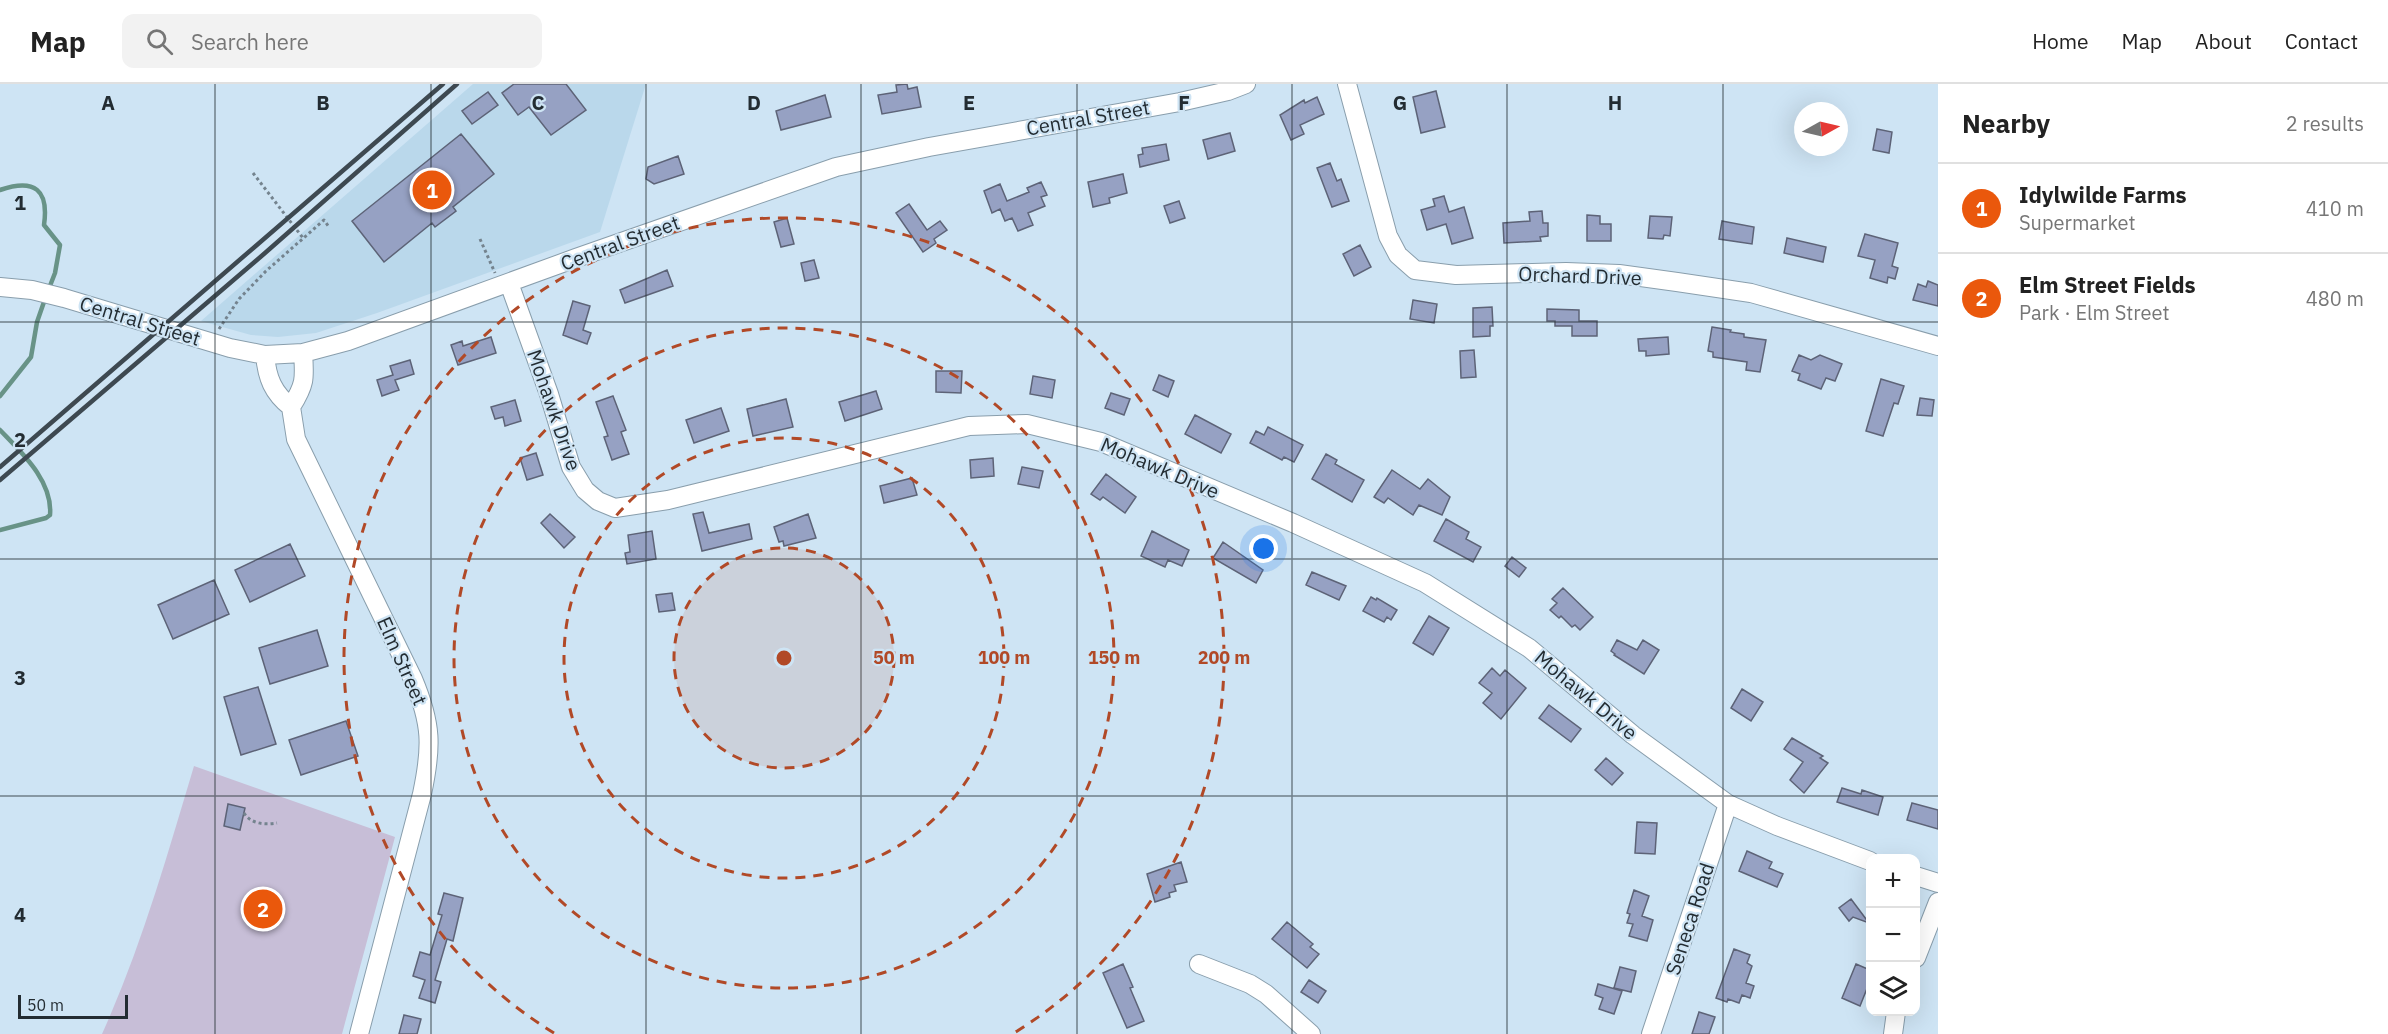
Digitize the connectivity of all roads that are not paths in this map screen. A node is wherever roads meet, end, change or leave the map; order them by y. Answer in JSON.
{"nodes":[{"id":1,"x":1246,"y":84,"type":"edge"},
{"id":2,"x":1347,"y":84,"type":"edge"},
{"id":3,"x":503,"y":280,"type":"junction"},
{"id":4,"x":0,"y":287,"type":"edge"},
{"id":5,"x":1938,"y":346,"type":"edge"},
{"id":6,"x":303,"y":353,"type":"junction"},
{"id":7,"x":265,"y":355,"type":"junction"},
{"id":8,"x":291,"y":407,"type":"junction"},
{"id":9,"x":1728,"y":804,"type":"junction"},
{"id":10,"x":1866,"y":860,"type":"edge"},
{"id":11,"x":1920,"y":877,"type":"edge"},
{"id":12,"x":1938,"y":883,"type":"edge"},
{"id":13,"x":1938,"y":902,"type":"edge"},
{"id":14,"x":1920,"y":948,"type":"edge"},
{"id":15,"x":1199,"y":964,"type":"dead end"},
{"id":16,"x":1895,"y":1016,"type":"edge"},
{"id":17,"x":358,"y":1034,"type":"edge"},
{"id":18,"x":1311,"y":1034,"type":"edge"},
{"id":19,"x":1652,"y":1034,"type":"edge"},
{"id":20,"x":1893,"y":1034,"type":"edge"}],
"edges":[{"from":1,"to":3,"type":"street","name":"Central Street"},
{"from":2,"to":5,"type":"street","name":"Orchard Drive"},
{"from":3,"to":6,"type":"street","name":"Central Street"},
{"from":3,"to":9,"type":"street","name":"Mohawk Drive"},
{"from":4,"to":7,"type":"street","name":"Central Street"},
{"from":6,"to":7,"type":"street","name":"Central Street"},
{"from":6,"to":8,"type":"street"},
{"from":7,"to":8,"type":"street"},
{"from":8,"to":17,"type":"street","name":"Elm Street"},
{"from":9,"to":10,"type":"street","name":"Mohawk Drive"},
{"from":9,"to":19,"type":"street","name":"Seneca Road"},
{"from":11,"to":12,"type":"street"},
{"from":13,"to":14,"type":"street"},
{"from":15,"to":18,"type":"street"},
{"from":16,"to":20,"type":"street"}]}
